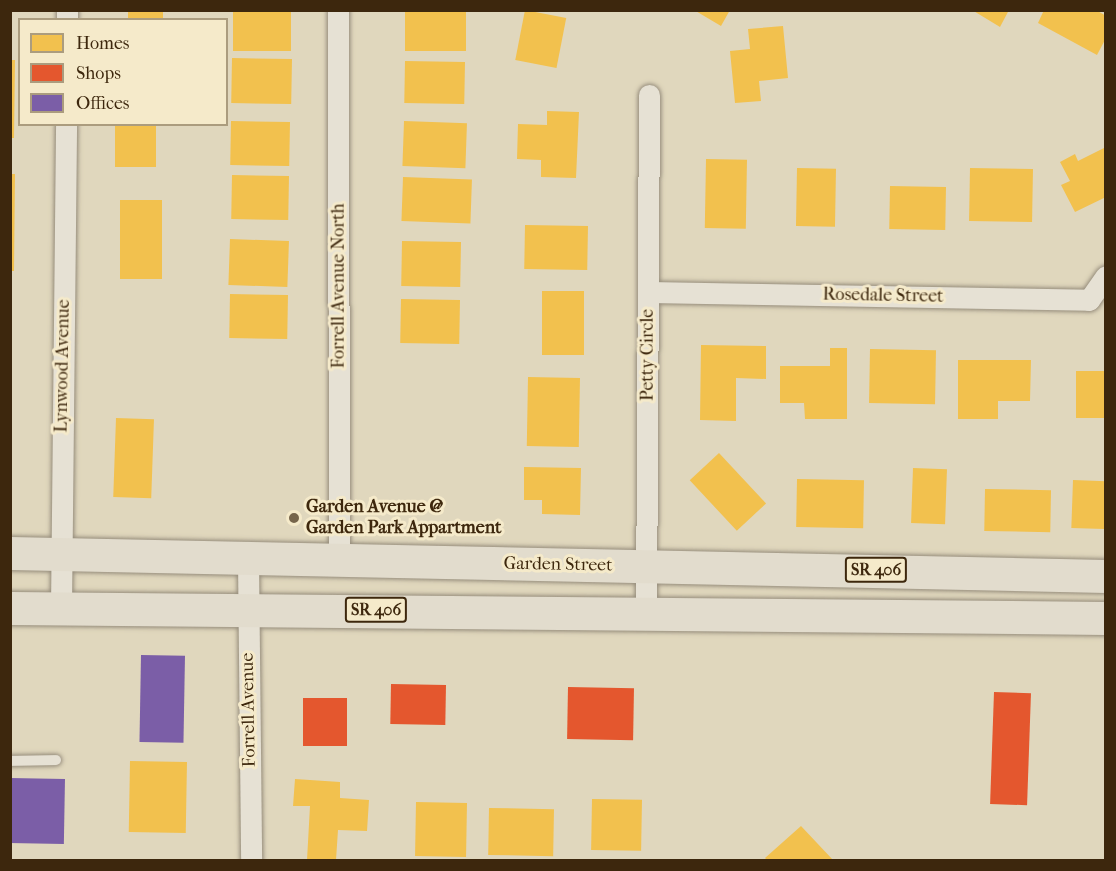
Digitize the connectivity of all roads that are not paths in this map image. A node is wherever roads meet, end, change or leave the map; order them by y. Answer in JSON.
{"nodes":[{"id":1,"x":338,"y":10,"type":"edge"},
{"id":2,"x":649,"y":95,"type":"dead end"},
{"id":3,"x":66,"y":126,"type":"edge"},
{"id":4,"x":1106,"y":276,"type":"edge"},
{"id":5,"x":648,"y":292,"type":"junction"},
{"id":6,"x":10,"y":553,"type":"edge"},
{"id":7,"x":62,"y":553,"type":"junction"},
{"id":8,"x":248,"y":560,"type":"junction"},
{"id":9,"x":339,"y":562,"type":"junction"},
{"id":10,"x":646,"y":567,"type":"junction"},
{"id":11,"x":1106,"y":576,"type":"edge"},
{"id":12,"x":10,"y":608,"type":"edge"},
{"id":13,"x":61,"y":608,"type":"junction"},
{"id":14,"x":247,"y":608,"type":"junction"},
{"id":15,"x":646,"y":614,"type":"junction"},
{"id":16,"x":1106,"y":618,"type":"edge"},
{"id":17,"x":56,"y":760,"type":"dead end"},
{"id":18,"x":10,"y":761,"type":"edge"},
{"id":19,"x":251,"y":861,"type":"edge"}],
"edges":[{"from":1,"to":9,"type":"street","name":"Forrell Avenue North"},
{"from":2,"to":5,"type":"street","name":"Petty Circle"},
{"from":3,"to":7,"type":"street","name":"Lynwood Avenue"},
{"from":4,"to":5,"type":"street","name":"Rosedale Street"},
{"from":5,"to":10,"type":"street","name":"Petty Circle"},
{"from":6,"to":7,"type":"main road","name":"Garden Street","number":"SR 406"},
{"from":7,"to":8,"type":"main road","name":"Garden Street","number":"SR 406"},
{"from":7,"to":13,"type":"street","name":"Lynwood Avenue"},
{"from":8,"to":9,"type":"main road","name":"Garden Street","number":"SR 406"},
{"from":8,"to":14,"type":"street","name":"Forrell Avenue"},
{"from":9,"to":10,"type":"main road","name":"Garden Street","number":"SR 406"},
{"from":10,"to":11,"type":"main road","name":"Garden Street","number":"SR 406"},
{"from":10,"to":15,"type":"street","name":"Petty Circle"},
{"from":12,"to":13,"type":"main road","number":"SR 406"},
{"from":13,"to":14,"type":"main road","number":"SR 406"},
{"from":14,"to":15,"type":"main road","number":"SR 406"},
{"from":14,"to":19,"type":"street","name":"Forrell Avenue"},
{"from":15,"to":16,"type":"main road","number":"SR 406"},
{"from":17,"to":18,"type":"lane"}]}
